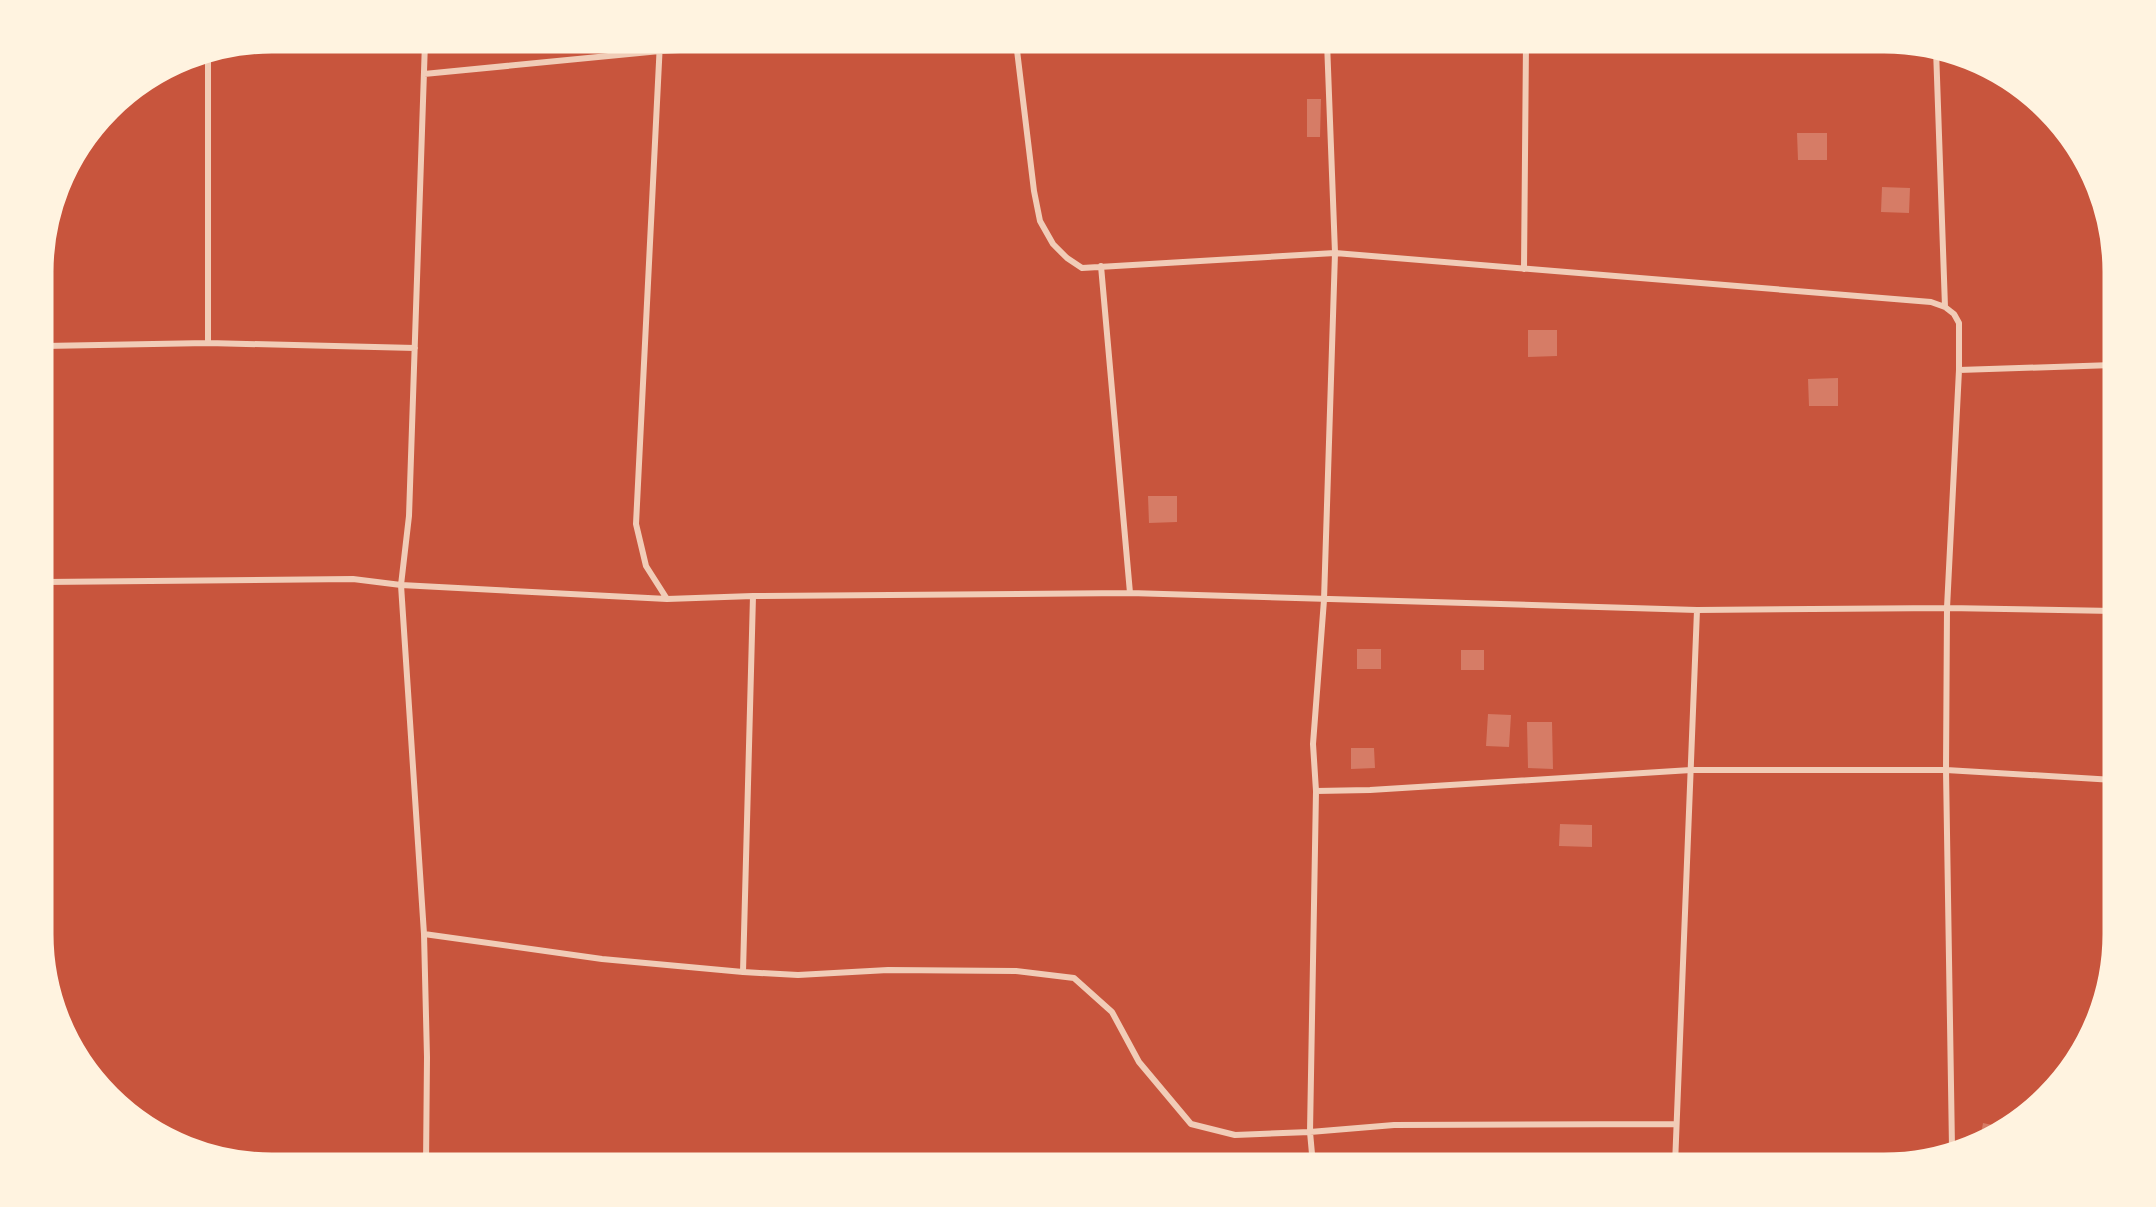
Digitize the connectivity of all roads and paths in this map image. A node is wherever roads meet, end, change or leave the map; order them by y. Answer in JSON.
{"nodes":[{"id":1,"x":425,"y":52,"type":"edge"},
{"id":2,"x":650,"y":52,"type":"edge"},
{"id":3,"x":660,"y":52,"type":"edge"},
{"id":4,"x":1017,"y":52,"type":"edge"},
{"id":5,"x":1328,"y":52,"type":"edge"},
{"id":6,"x":1526,"y":52,"type":"edge"},
{"id":7,"x":1936,"y":59,"type":"edge"},
{"id":8,"x":208,"y":62,"type":"edge"},
{"id":9,"x":424,"y":74,"type":"junction"},
{"id":10,"x":1335,"y":253,"type":"junction"},
{"id":11,"x":1101,"y":266,"type":"junction"},
{"id":12,"x":1524,"y":269,"type":"junction"},
{"id":13,"x":1945,"y":307,"type":"junction"},
{"id":14,"x":208,"y":343,"type":"junction"},
{"id":15,"x":52,"y":346,"type":"edge"},
{"id":16,"x":415,"y":348,"type":"junction"},
{"id":17,"x":2104,"y":365,"type":"edge"},
{"id":18,"x":1959,"y":370,"type":"junction"},
{"id":19,"x":52,"y":582,"type":"edge"},
{"id":20,"x":401,"y":585,"type":"junction"},
{"id":21,"x":1130,"y":593,"type":"junction"},
{"id":22,"x":753,"y":596,"type":"junction"},
{"id":23,"x":667,"y":599,"type":"junction"},
{"id":24,"x":1324,"y":600,"type":"junction"},
{"id":25,"x":1947,"y":608,"type":"junction"},
{"id":26,"x":1697,"y":610,"type":"junction"},
{"id":27,"x":2104,"y":611,"type":"edge"},
{"id":28,"x":1691,"y":770,"type":"junction"},
{"id":29,"x":1946,"y":770,"type":"junction"},
{"id":30,"x":2104,"y":779,"type":"edge"},
{"id":31,"x":1316,"y":791,"type":"junction"},
{"id":32,"x":424,"y":934,"type":"junction"},
{"id":33,"x":743,"y":972,"type":"junction"},
{"id":34,"x":1676,"y":1124,"type":"junction"},
{"id":35,"x":1310,"y":1132,"type":"junction"},
{"id":36,"x":1952,"y":1144,"type":"edge"},
{"id":37,"x":426,"y":1154,"type":"edge"},
{"id":38,"x":1311,"y":1154,"type":"edge"},
{"id":39,"x":1675,"y":1154,"type":"edge"}],
"edges":[{"from":1,"to":9,"type":"street"},
{"from":2,"to":9,"type":"street"},
{"from":3,"to":23,"type":"street"},
{"from":4,"to":11,"type":"street"},
{"from":5,"to":10,"type":"street"},
{"from":6,"to":12,"type":"street"},
{"from":7,"to":13,"type":"street"},
{"from":8,"to":14,"type":"street"},
{"from":9,"to":16,"type":"street"},
{"from":10,"to":11,"type":"street"},
{"from":10,"to":12,"type":"street"},
{"from":10,"to":24,"type":"street"},
{"from":11,"to":21,"type":"street"},
{"from":12,"to":13,"type":"street"},
{"from":13,"to":18,"type":"street"},
{"from":14,"to":15,"type":"street"},
{"from":14,"to":16,"type":"street"},
{"from":16,"to":20,"type":"street"},
{"from":17,"to":18,"type":"street"},
{"from":18,"to":25,"type":"street"},
{"from":19,"to":20,"type":"street"},
{"from":20,"to":23,"type":"street"},
{"from":20,"to":32,"type":"street"},
{"from":21,"to":22,"type":"street"},
{"from":21,"to":24,"type":"street"},
{"from":22,"to":23,"type":"street"},
{"from":22,"to":33,"type":"street"},
{"from":24,"to":26,"type":"street"},
{"from":24,"to":31,"type":"street"},
{"from":25,"to":26,"type":"street"},
{"from":25,"to":27,"type":"street"},
{"from":25,"to":29,"type":"street"},
{"from":26,"to":28,"type":"street"},
{"from":28,"to":29,"type":"street"},
{"from":28,"to":31,"type":"street"},
{"from":28,"to":34,"type":"street"},
{"from":29,"to":30,"type":"street"},
{"from":29,"to":36,"type":"street"},
{"from":31,"to":35,"type":"street"},
{"from":32,"to":33,"type":"street"},
{"from":32,"to":37,"type":"street"},
{"from":33,"to":35,"type":"street"},
{"from":34,"to":35,"type":"street"},
{"from":34,"to":39,"type":"street"},
{"from":35,"to":38,"type":"street"}]}
